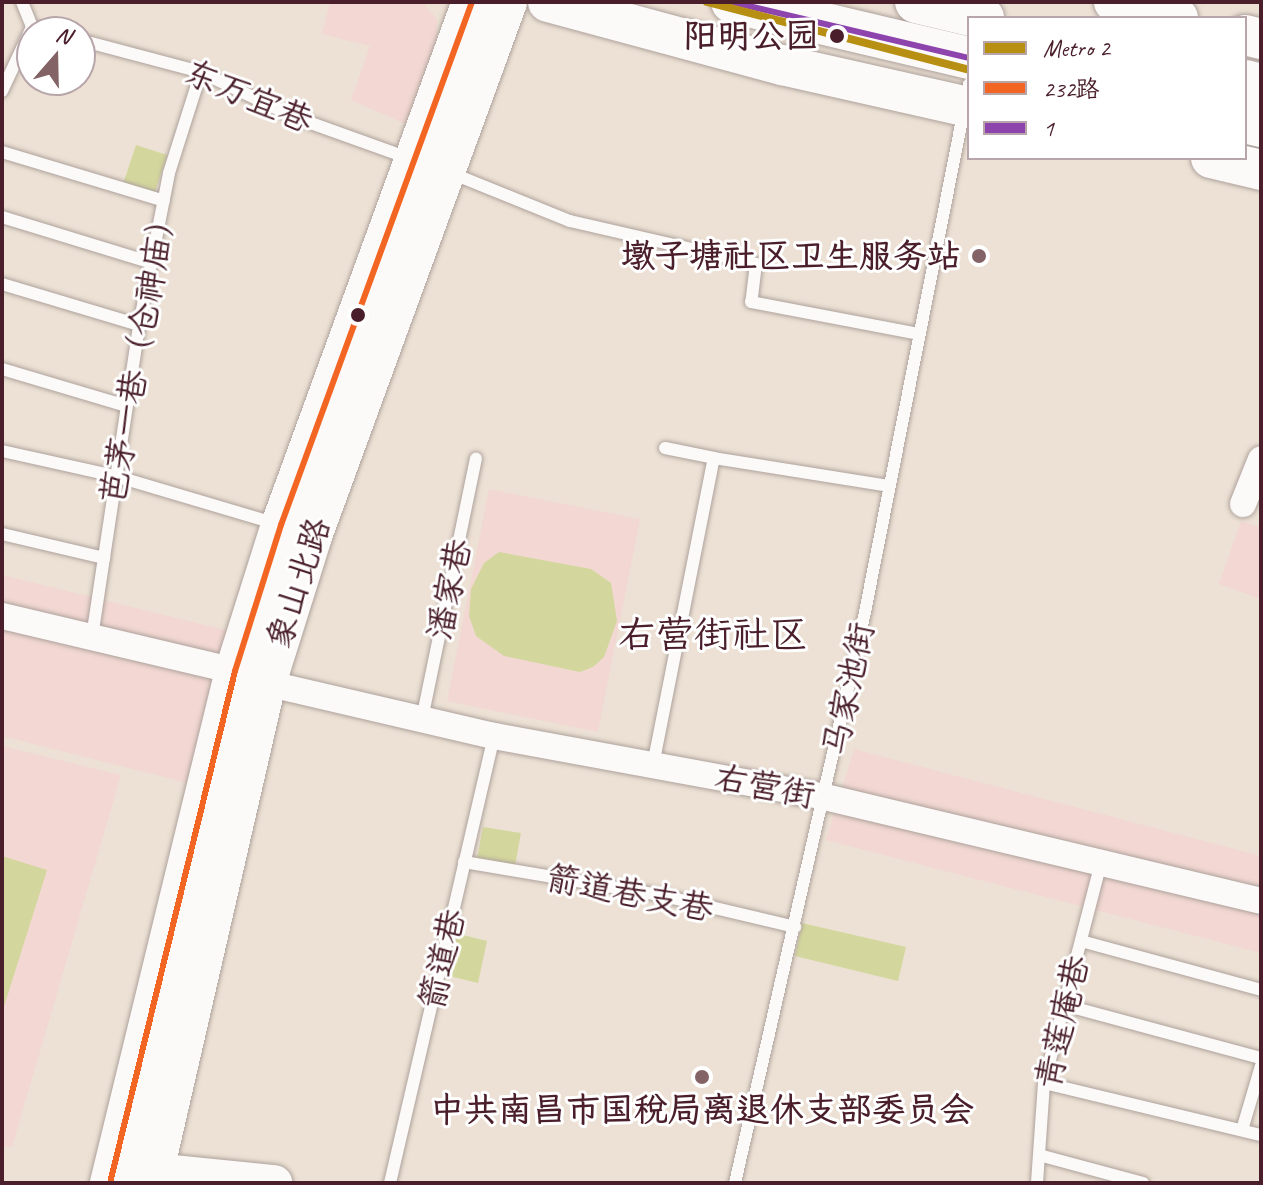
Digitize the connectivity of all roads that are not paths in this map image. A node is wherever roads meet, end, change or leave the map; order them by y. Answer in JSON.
{"nodes":[{"id":1,"x":472,"y":2,"type":"edge"},
{"id":2,"x":507,"y":2,"type":"edge"},
{"id":3,"x":548,"y":2,"type":"edge"},
{"id":4,"x":732,"y":2,"type":"edge"},
{"id":5,"x":916,"y":2,"type":"edge"},
{"id":6,"x":1114,"y":2,"type":"edge"},
{"id":7,"x":975,"y":16,"type":"edge"},
{"id":8,"x":1170,"y":16,"type":"edge"},
{"id":9,"x":96,"y":44,"type":"edge"},
{"id":10,"x":967,"y":58,"type":"edge"},
{"id":11,"x":16,"y":60,"type":"edge"},
{"id":12,"x":201,"y":72,"type":"junction"},
{"id":13,"x":3,"y":87,"type":"edge"},
{"id":14,"x":967,"y":99,"type":"edge"},
{"id":15,"x":2,"y":152,"type":"edge"},
{"id":16,"x":1219,"y":160,"type":"edge"},
{"id":17,"x":430,"y":166,"type":"junction"},
{"id":18,"x":1261,"y":170,"type":"edge"},
{"id":19,"x":164,"y":201,"type":"junction"},
{"id":20,"x":2,"y":217,"type":"edge"},
{"id":21,"x":152,"y":263,"type":"junction"},
{"id":22,"x":2,"y":284,"type":"edge"},
{"id":23,"x":139,"y":325,"type":"junction"},
{"id":24,"x":919,"y":334,"type":"junction"},
{"id":25,"x":2,"y":369,"type":"edge"},
{"id":26,"x":126,"y":406,"type":"junction"},
{"id":27,"x":665,"y":448,"type":"dead end"},
{"id":28,"x":2,"y":451,"type":"edge"},
{"id":29,"x":714,"y":458,"type":"junction"},
{"id":30,"x":476,"y":459,"type":"dead end"},
{"id":31,"x":1261,"y":459,"type":"edge"},
{"id":32,"x":115,"y":476,"type":"junction"},
{"id":33,"x":889,"y":486,"type":"junction"},
{"id":34,"x":1243,"y":504,"type":"dead end"},
{"id":35,"x":281,"y":525,"type":"junction"},
{"id":36,"x":2,"y":534,"type":"edge"},
{"id":37,"x":104,"y":558,"type":"junction"},
{"id":38,"x":2,"y":616,"type":"edge"},
{"id":39,"x":92,"y":637,"type":"junction"},
{"id":40,"x":250,"y":677,"type":"junction"},
{"id":41,"x":422,"y":719,"type":"junction"},
{"id":42,"x":494,"y":736,"type":"junction"},
{"id":43,"x":653,"y":765,"type":"junction"},
{"id":44,"x":825,"y":797,"type":"junction"},
{"id":45,"x":464,"y":862,"type":"junction"},
{"id":46,"x":1101,"y":862,"type":"junction"},
{"id":47,"x":1261,"y":901,"type":"edge"},
{"id":48,"x":795,"y":927,"type":"junction"},
{"id":49,"x":1081,"y":941,"type":"junction"},
{"id":50,"x":1261,"y":990,"type":"edge"},
{"id":51,"x":1064,"y":1005,"type":"junction"},
{"id":52,"x":1261,"y":1058,"type":"edge"},
{"id":53,"x":1261,"y":1066,"type":"edge"},
{"id":54,"x":1044,"y":1083,"type":"junction"},
{"id":55,"x":1242,"y":1130,"type":"junction"},
{"id":56,"x":1261,"y":1135,"type":"edge"},
{"id":57,"x":1039,"y":1155,"type":"junction"},
{"id":58,"x":142,"y":1179,"type":"edge"},
{"id":59,"x":110,"y":1183,"type":"edge"},
{"id":60,"x":274,"y":1183,"type":"edge"},
{"id":61,"x":390,"y":1183,"type":"edge"},
{"id":62,"x":735,"y":1183,"type":"edge"},
{"id":63,"x":1037,"y":1183,"type":"edge"},
{"id":64,"x":1143,"y":1183,"type":"edge"}],
"edges":[{"from":1,"to":17,"type":"main road","name":"象山北路"},
{"from":2,"to":17,"type":"main road","name":"象山北路"},
{"from":3,"to":14,"type":"main road"},
{"from":4,"to":10,"type":"highway"},
{"from":5,"to":7,"type":"highway"},
{"from":6,"to":8,"type":"main road"},
{"from":9,"to":12,"type":"lane","name":"东万宜巷"},
{"from":11,"to":13,"type":"lane"},
{"from":12,"to":17,"type":"lane","name":"东万宜巷"},
{"from":12,"to":19,"type":"lane","name":"芭茅一巷（仓神庙）"},
{"from":14,"to":24,"type":"lane","name":"马家池街"},
{"from":15,"to":19,"type":"lane"},
{"from":16,"to":18,"type":"main road"},
{"from":17,"to":24,"type":"lane"},
{"from":17,"to":35,"type":"main road","name":"象山北路"},
{"from":17,"to":40,"type":"main road","name":"象山北路"},
{"from":19,"to":21,"type":"lane","name":"芭茅一巷（仓神庙）"},
{"from":20,"to":21,"type":"lane"},
{"from":21,"to":23,"type":"lane","name":"芭茅一巷（仓神庙）"},
{"from":22,"to":23,"type":"lane"},
{"from":23,"to":26,"type":"lane","name":"芭茅一巷（仓神庙）"},
{"from":24,"to":33,"type":"lane","name":"马家池街"},
{"from":25,"to":26,"type":"lane"},
{"from":26,"to":32,"type":"lane","name":"芭茅一巷（仓神庙）"},
{"from":27,"to":29,"type":"lane"},
{"from":28,"to":32,"type":"lane"},
{"from":29,"to":33,"type":"lane"},
{"from":29,"to":43,"type":"lane"},
{"from":30,"to":41,"type":"lane","name":"潘家巷"},
{"from":31,"to":34,"type":"street"},
{"from":32,"to":35,"type":"lane"},
{"from":32,"to":37,"type":"lane","name":"芭茅一巷（仓神庙）"},
{"from":33,"to":44,"type":"lane","name":"马家池街"},
{"from":35,"to":40,"type":"main road","name":"象山北路"},
{"from":36,"to":37,"type":"lane"},
{"from":37,"to":39,"type":"lane","name":"芭茅一巷（仓神庙）"},
{"from":38,"to":39,"type":"street","name":"右营街"},
{"from":39,"to":40,"type":"street","name":"右营街"},
{"from":40,"to":41,"type":"street","name":"右营街"},
{"from":40,"to":58,"type":"main road","name":"象山北路"},
{"from":40,"to":59,"type":"main road","name":"象山北路"},
{"from":41,"to":42,"type":"street","name":"右营街"},
{"from":42,"to":43,"type":"street","name":"右营街"},
{"from":42,"to":45,"type":"lane","name":"箭道巷"},
{"from":43,"to":44,"type":"street","name":"右营街"},
{"from":44,"to":46,"type":"street","name":"右营街"},
{"from":44,"to":48,"type":"lane","name":"马家池街"},
{"from":45,"to":48,"type":"lane","name":"箭道巷支巷"},
{"from":45,"to":61,"type":"lane","name":"箭道巷"},
{"from":46,"to":47,"type":"street","name":"右营街"},
{"from":46,"to":49,"type":"lane","name":"青莲庵巷"},
{"from":48,"to":62,"type":"lane","name":"马家池街"},
{"from":49,"to":50,"type":"lane"},
{"from":49,"to":51,"type":"lane","name":"青莲庵巷"},
{"from":51,"to":52,"type":"lane"},
{"from":51,"to":54,"type":"lane","name":"青莲庵巷"},
{"from":53,"to":55,"type":"lane"},
{"from":54,"to":55,"type":"lane"},
{"from":54,"to":57,"type":"lane","name":"青莲庵巷"},
{"from":55,"to":56,"type":"lane"},
{"from":57,"to":63,"type":"lane","name":"青莲庵巷"},
{"from":57,"to":64,"type":"lane"},
{"from":58,"to":60,"type":"main road"}]}
